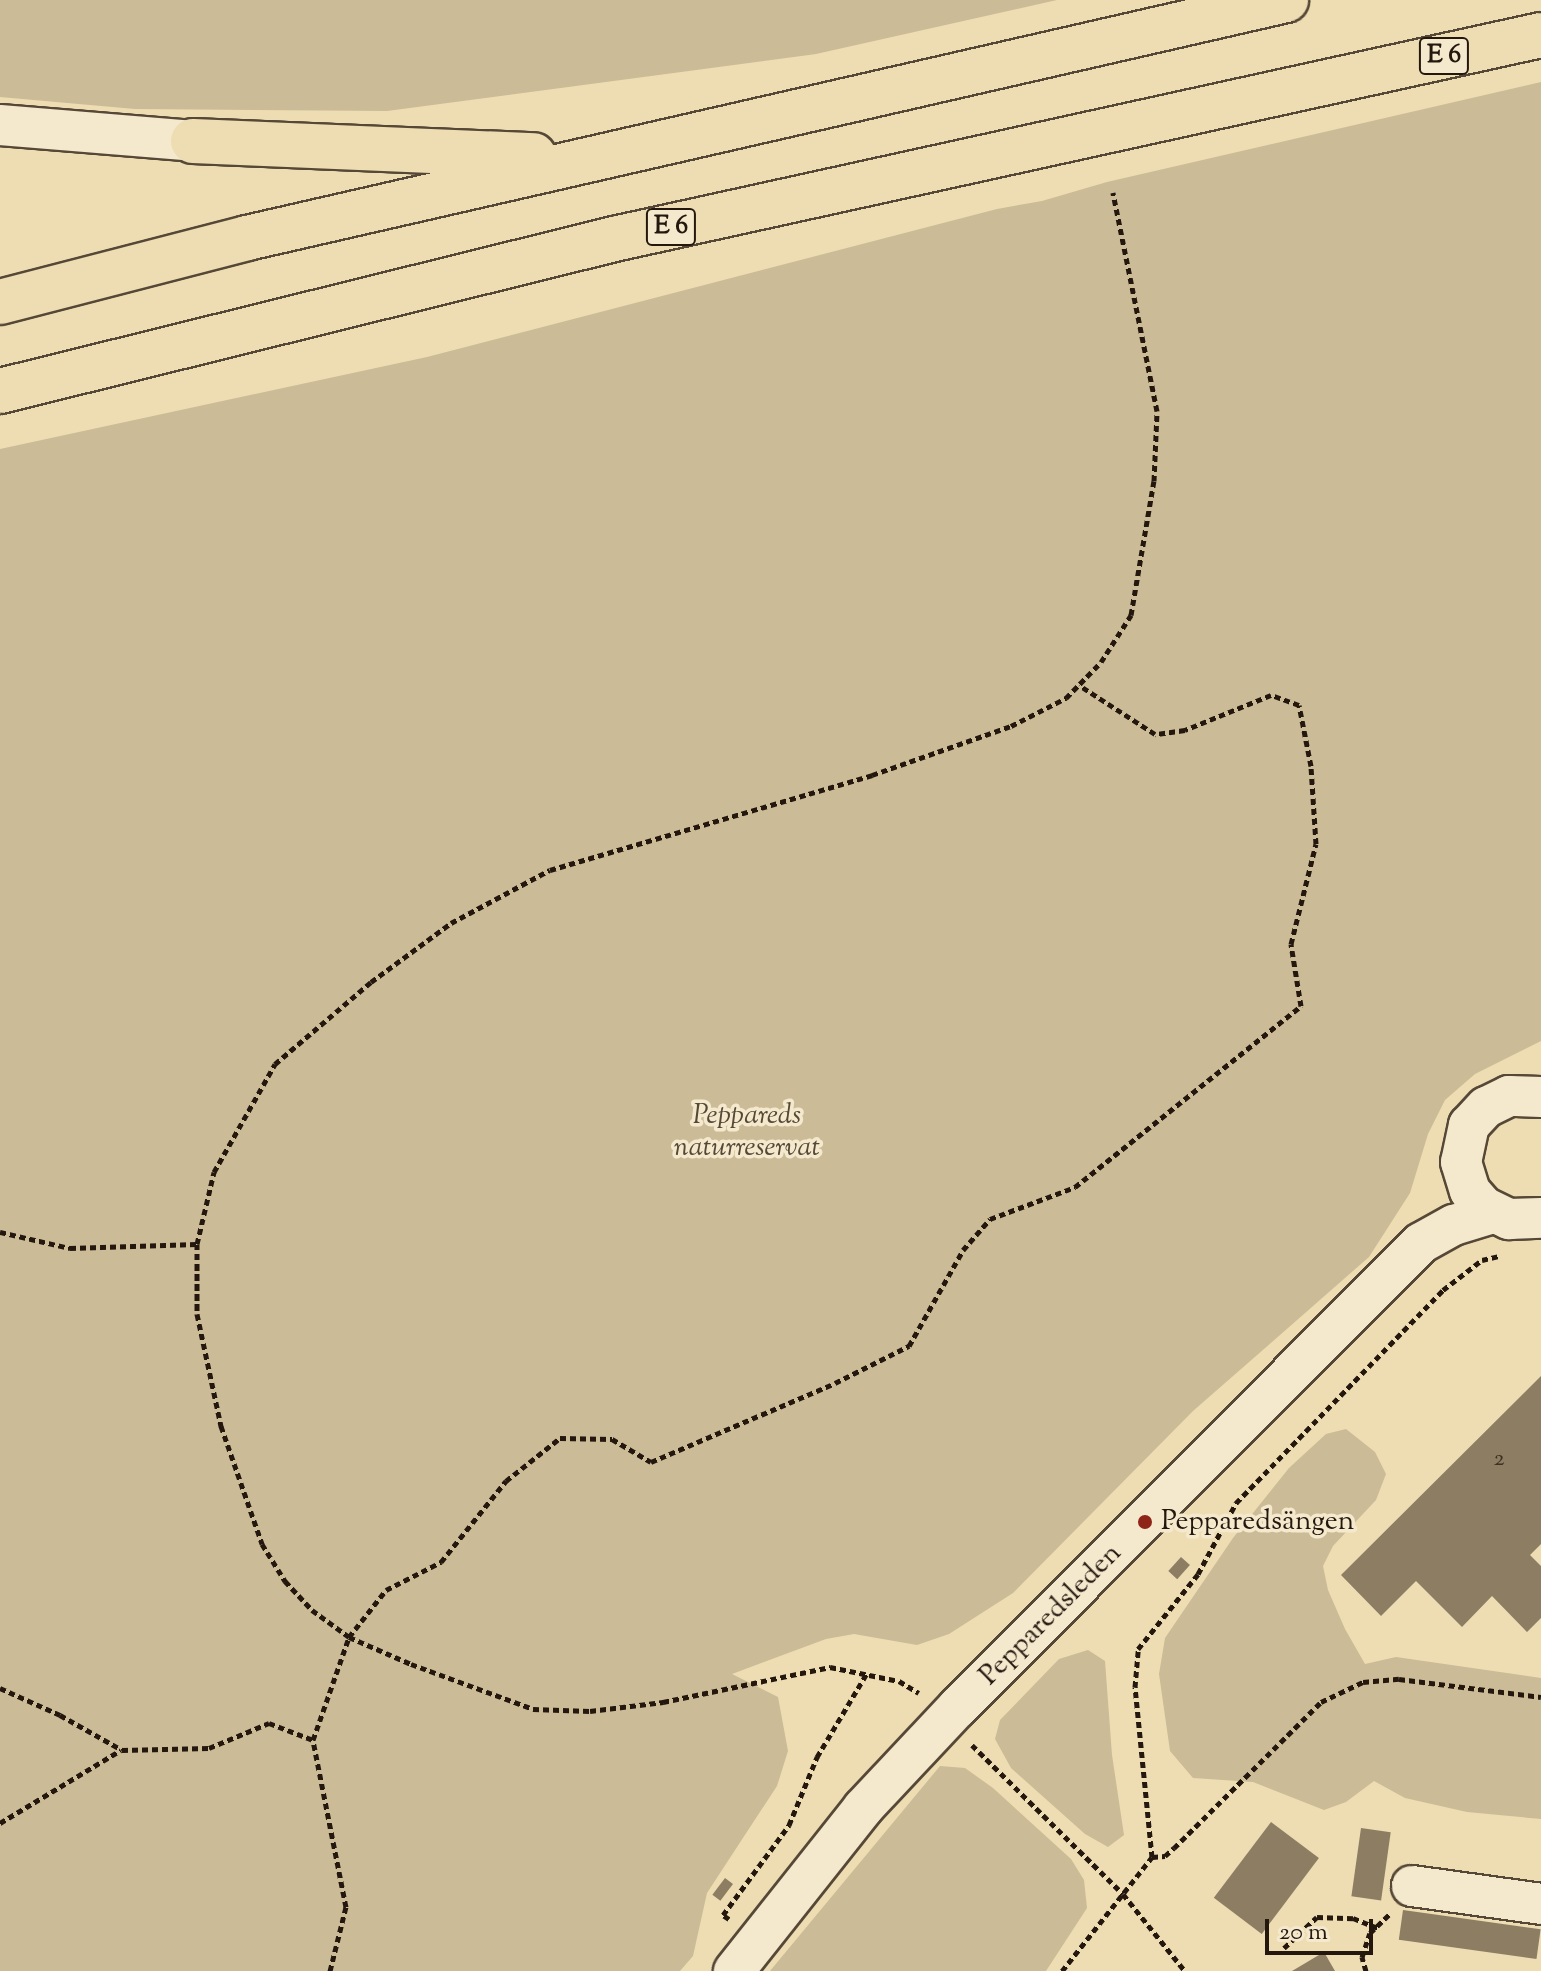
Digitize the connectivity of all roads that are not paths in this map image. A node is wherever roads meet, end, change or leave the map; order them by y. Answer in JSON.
{"nodes":[{"id":1,"x":1286,"y":0,"type":"edge"},
{"id":2,"x":1541,"y":35,"type":"edge"},
{"id":3,"x":0,"y":125,"type":"edge"},
{"id":4,"x":193,"y":141,"type":"joint"},
{"id":5,"x":592,"y":157,"type":"junction"},
{"id":6,"x":0,"y":302,"type":"edge"},
{"id":7,"x":0,"y":391,"type":"edge"},
{"id":8,"x":1541,"y":1097,"type":"edge"},
{"id":9,"x":1461,"y":1162,"type":"junction"},
{"id":10,"x":1493,"y":1213,"type":"junction"},
{"id":11,"x":1541,"y":1218,"type":"edge"},
{"id":12,"x":1421,"y":1243,"type":"junction"},
{"id":13,"x":1412,"y":1886,"type":"road end"},
{"id":14,"x":1541,"y":1904,"type":"edge"},
{"id":15,"x":734,"y":1971,"type":"edge"}],
"edges":[{"from":1,"to":5,"type":"highway"},
{"from":2,"to":7,"type":"highway","number":"E 6"},
{"from":3,"to":4,"type":"street"},
{"from":4,"to":5,"type":"highway"},
{"from":5,"to":6,"type":"highway"},
{"from":8,"to":9,"type":"street","name":"Pepparedsleden"},
{"from":9,"to":10,"type":"street"},
{"from":9,"to":12,"type":"street","name":"Pepparedsleden"},
{"from":10,"to":11,"type":"street","name":"Pepparedsleden"},
{"from":10,"to":12,"type":"street","name":"Pepparedsleden"},
{"from":12,"to":15,"type":"street","name":"Pepparedsleden"},
{"from":13,"to":14,"type":"street"}]}
